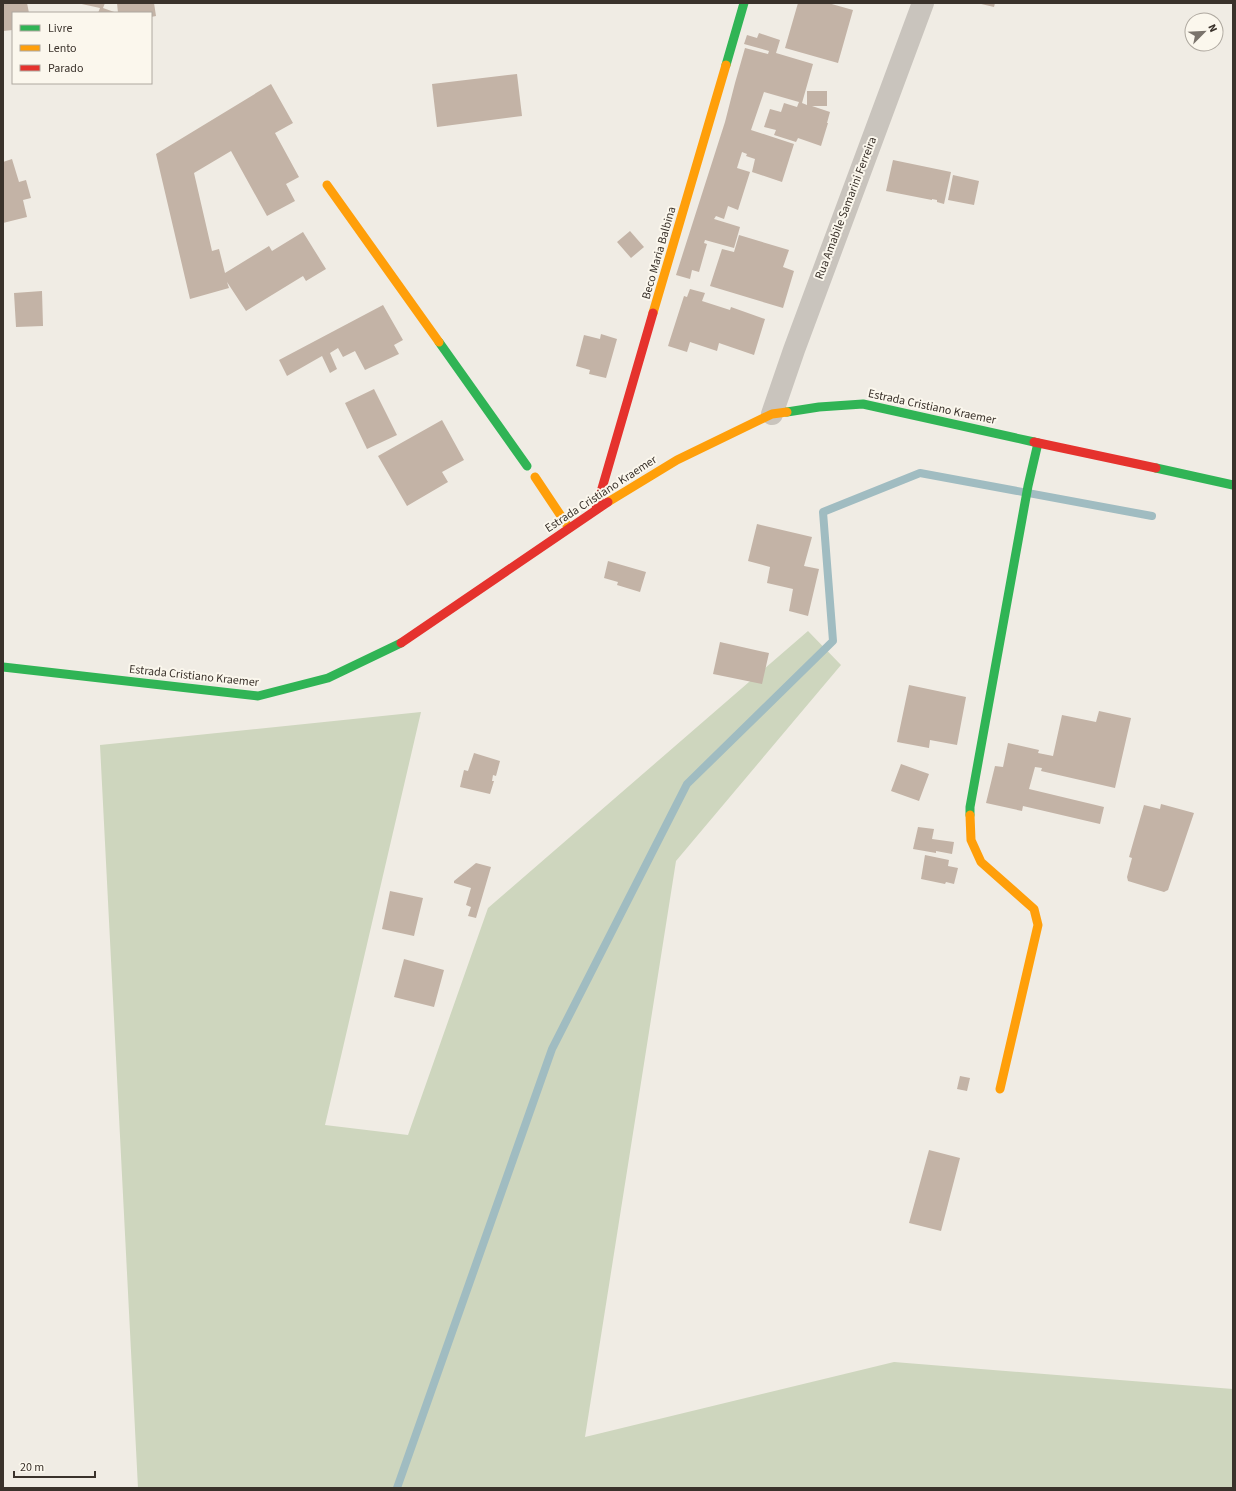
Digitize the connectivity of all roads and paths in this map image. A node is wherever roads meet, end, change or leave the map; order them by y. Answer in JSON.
{"nodes":[{"id":1,"x":744,"y":3,"type":"edge"},
{"id":2,"x":923,"y":3,"type":"edge"},
{"id":3,"x":327,"y":185,"type":"dead end"},
{"id":4,"x":772,"y":414,"type":"junction"},
{"id":5,"x":1038,"y":443,"type":"junction"},
{"id":6,"x":526,"y":466,"type":"dead end"},
{"id":7,"x":535,"y":477,"type":"dead end"},
{"id":8,"x":1233,"y":485,"type":"edge"},
{"id":9,"x":596,"y":509,"type":"junction"},
{"id":10,"x":569,"y":528,"type":"junction"},
{"id":11,"x":3,"y":667,"type":"edge"},
{"id":12,"x":1000,"y":1089,"type":"dead end"}],
"edges":[{"from":1,"to":9,"type":"street","name":"Beco Maria Balbina"},
{"from":2,"to":4,"type":"street","name":"Rua Amabile Samarini Ferreira"},
{"from":3,"to":6,"type":"street"},
{"from":4,"to":5,"type":"street","name":"Estrada Cristiano Kraemer"},
{"from":4,"to":9,"type":"street","name":"Estrada Cristiano Kraemer"},
{"from":5,"to":8,"type":"street","name":"Estrada Cristiano Kraemer"},
{"from":5,"to":12,"type":"street"},
{"from":7,"to":10,"type":"street"},
{"from":9,"to":10,"type":"street","name":"Estrada Cristiano Kraemer"},
{"from":10,"to":11,"type":"street","name":"Estrada Cristiano Kraemer"}]}
